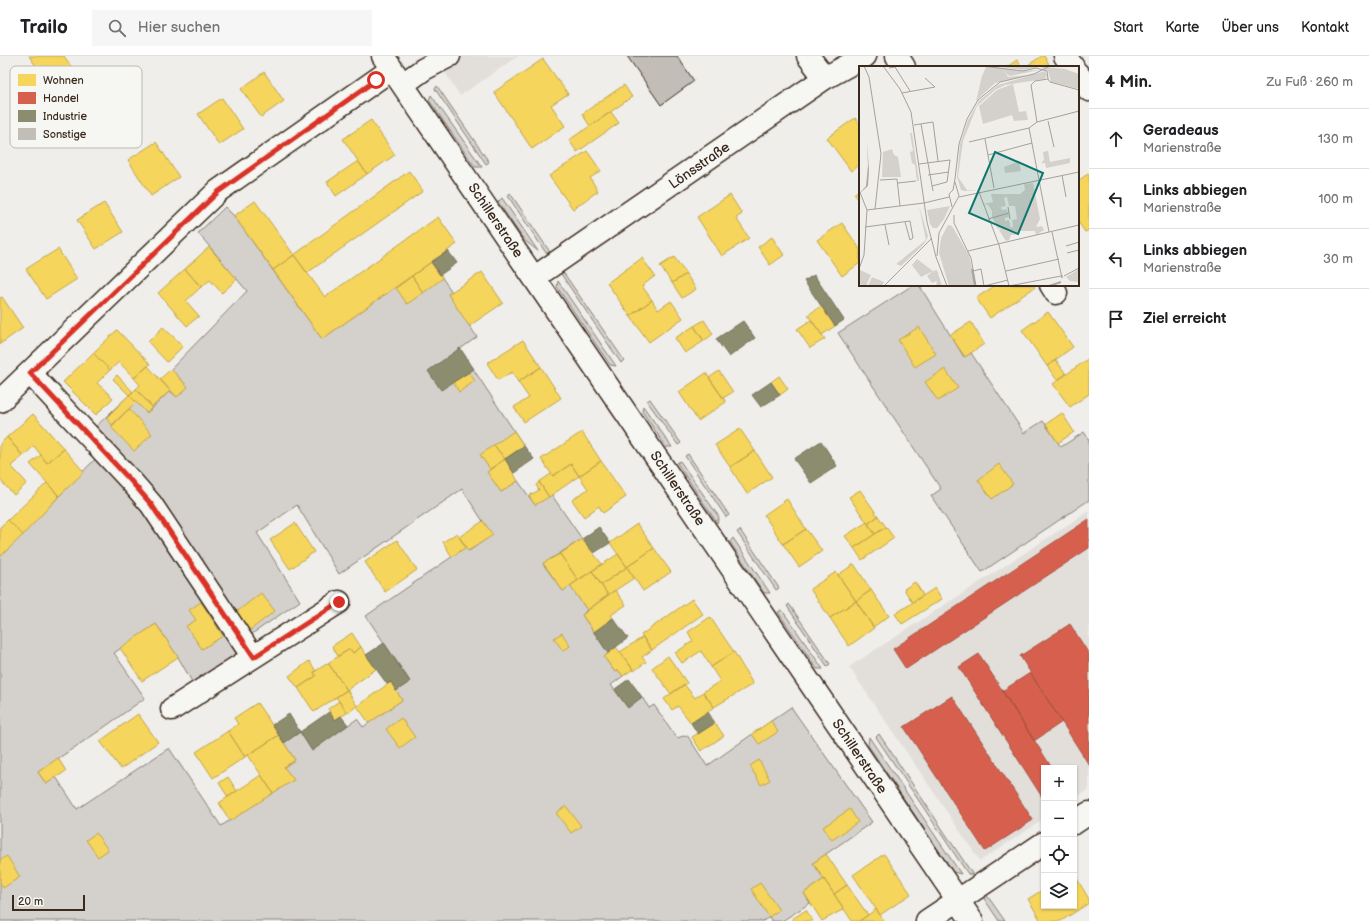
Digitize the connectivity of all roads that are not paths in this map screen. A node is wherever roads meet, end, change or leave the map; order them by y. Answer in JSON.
{"nodes":[{"id":1,"x":449,"y":56,"type":"edge"},
{"id":2,"x":808,"y":56,"type":"edge"},
{"id":3,"x":865,"y":56,"type":"edge"},
{"id":4,"x":897,"y":56,"type":"edge"},
{"id":5,"x":1065,"y":56,"type":"edge"},
{"id":6,"x":903,"y":66,"type":"edge"},
{"id":7,"x":1072,"y":66,"type":"edge"},
{"id":8,"x":393,"y":70,"type":"edge"},
{"id":9,"x":1079,"y":75,"type":"edge"},
{"id":10,"x":825,"y":78,"type":"junction"},
{"id":11,"x":1089,"y":90,"type":"edge"},
{"id":12,"x":535,"y":277,"type":"junction"},
{"id":13,"x":30,"y":373,"type":"junction"},
{"id":14,"x":0,"y":401,"type":"edge"},
{"id":15,"x":339,"y":602,"type":"dead end"},
{"id":16,"x":254,"y":657,"type":"junction"},
{"id":17,"x":172,"y":709,"type":"dead end"},
{"id":18,"x":1089,"y":814,"type":"edge"},
{"id":19,"x":1077,"y":822,"type":"edge"},
{"id":20,"x":1041,"y":846,"type":"edge"},
{"id":21,"x":958,"y":900,"type":"junction"},
{"id":22,"x":927,"y":921,"type":"edge"},
{"id":23,"x":972,"y":921,"type":"edge"}],
"edges":[{"from":1,"to":8,"type":"street"},
{"from":2,"to":10,"type":"street"},
{"from":3,"to":10,"type":"street","name":"Lönsstraße"},
{"from":4,"to":6,"type":"street"},
{"from":5,"to":7,"type":"street"},
{"from":8,"to":12,"type":"street","name":"Schillerstraße"},
{"from":8,"to":13,"type":"street"},
{"from":9,"to":11,"type":"street"},
{"from":10,"to":12,"type":"street","name":"Lönsstraße"},
{"from":12,"to":21,"type":"street","name":"Schillerstraße"},
{"from":13,"to":14,"type":"street"},
{"from":13,"to":16,"type":"street"},
{"from":15,"to":16,"type":"street"},
{"from":16,"to":17,"type":"street"},
{"from":18,"to":19,"type":"street"},
{"from":20,"to":21,"type":"street"},
{"from":21,"to":22,"type":"street"},
{"from":21,"to":23,"type":"street","name":"Schillerstraße"}]}
